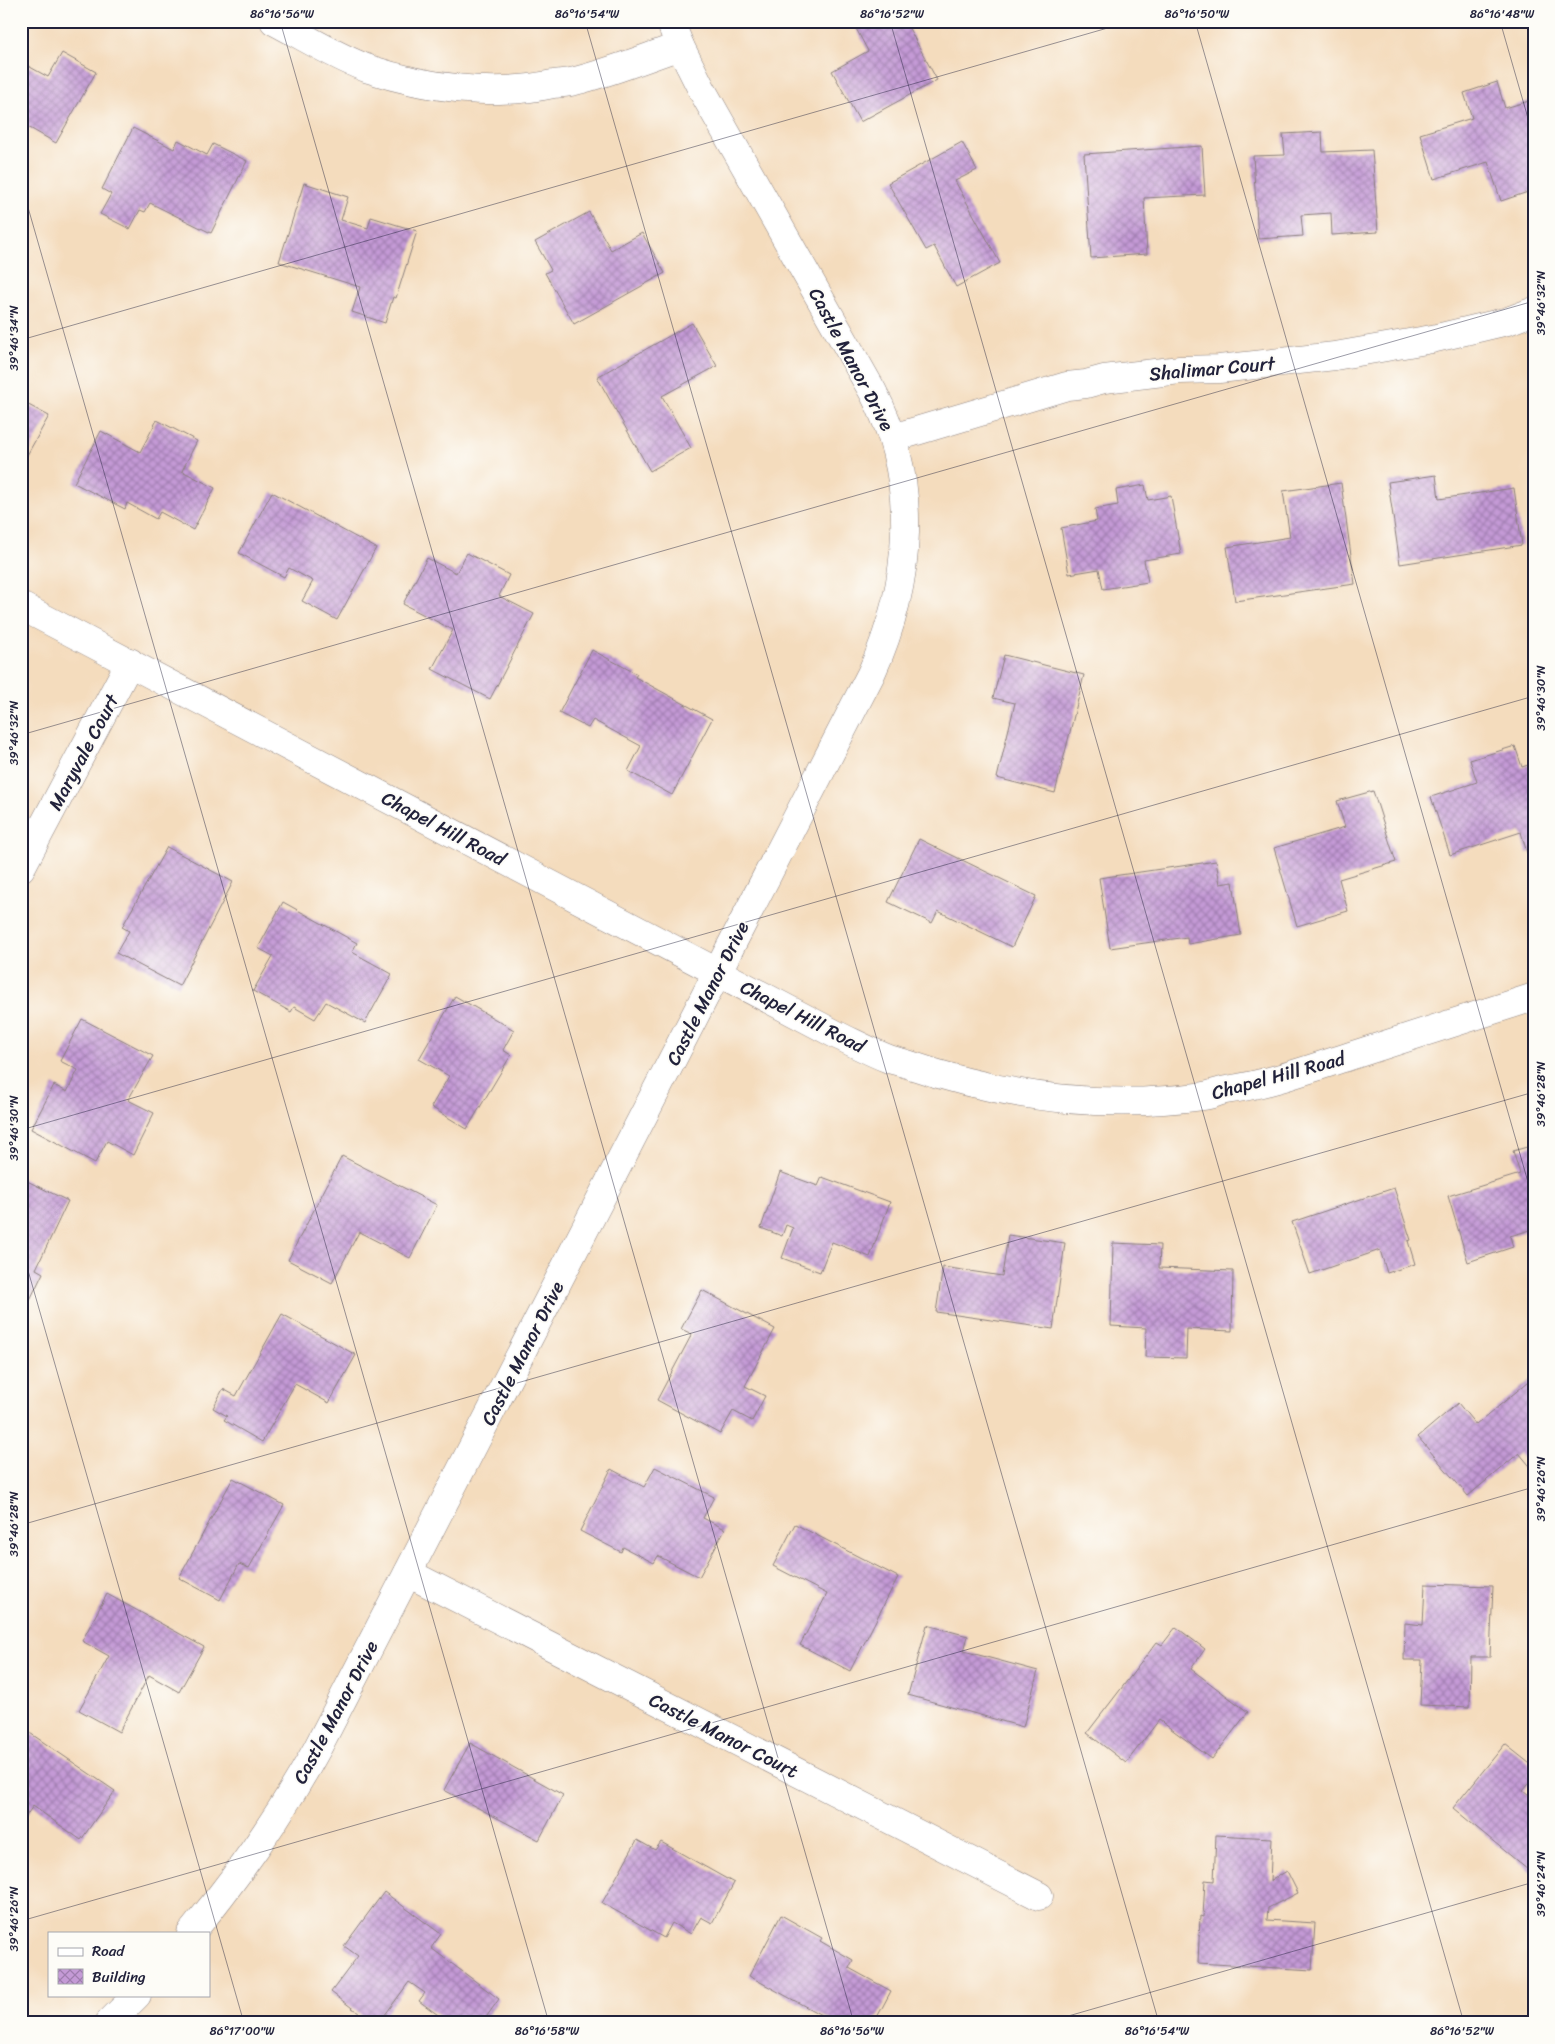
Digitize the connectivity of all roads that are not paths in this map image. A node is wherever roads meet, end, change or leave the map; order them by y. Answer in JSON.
{"nodes":[{"id":1,"x":274,"y":21,"type":"edge"},
{"id":2,"x":675,"y":33,"type":"edge"},
{"id":3,"x":1534,"y":311,"type":"edge"},
{"id":4,"x":893,"y":438,"type":"junction"},
{"id":5,"x":21,"y":606,"type":"edge"},
{"id":6,"x":130,"y":662,"type":"junction"},
{"id":7,"x":21,"y":868,"type":"edge"},
{"id":8,"x":718,"y":972,"type":"junction"},
{"id":9,"x":1534,"y":997,"type":"edge"},
{"id":10,"x":408,"y":1573,"type":"junction"},
{"id":11,"x":1039,"y":1896,"type":"dead end"},
{"id":12,"x":192,"y":1932,"type":"edge"},
{"id":13,"x":136,"y":1996,"type":"edge"},
{"id":14,"x":109,"y":2023,"type":"edge"}],
"edges":[{"from":1,"to":2,"type":"street"},
{"from":2,"to":4,"type":"street","name":"Castle Manor Drive"},
{"from":3,"to":4,"type":"street","name":"Shalimar Court"},
{"from":4,"to":8,"type":"street","name":"Castle Manor Drive"},
{"from":5,"to":6,"type":"street","name":"Chapel Hill Road"},
{"from":6,"to":7,"type":"street","name":"Maryvale Court"},
{"from":6,"to":8,"type":"street","name":"Chapel Hill Road"},
{"from":8,"to":9,"type":"street","name":"Chapel Hill Road"},
{"from":8,"to":10,"type":"street","name":"Castle Manor Drive"},
{"from":10,"to":11,"type":"street","name":"Castle Manor Court"},
{"from":10,"to":12,"type":"street","name":"Castle Manor Drive"},
{"from":13,"to":14,"type":"street"}]}
